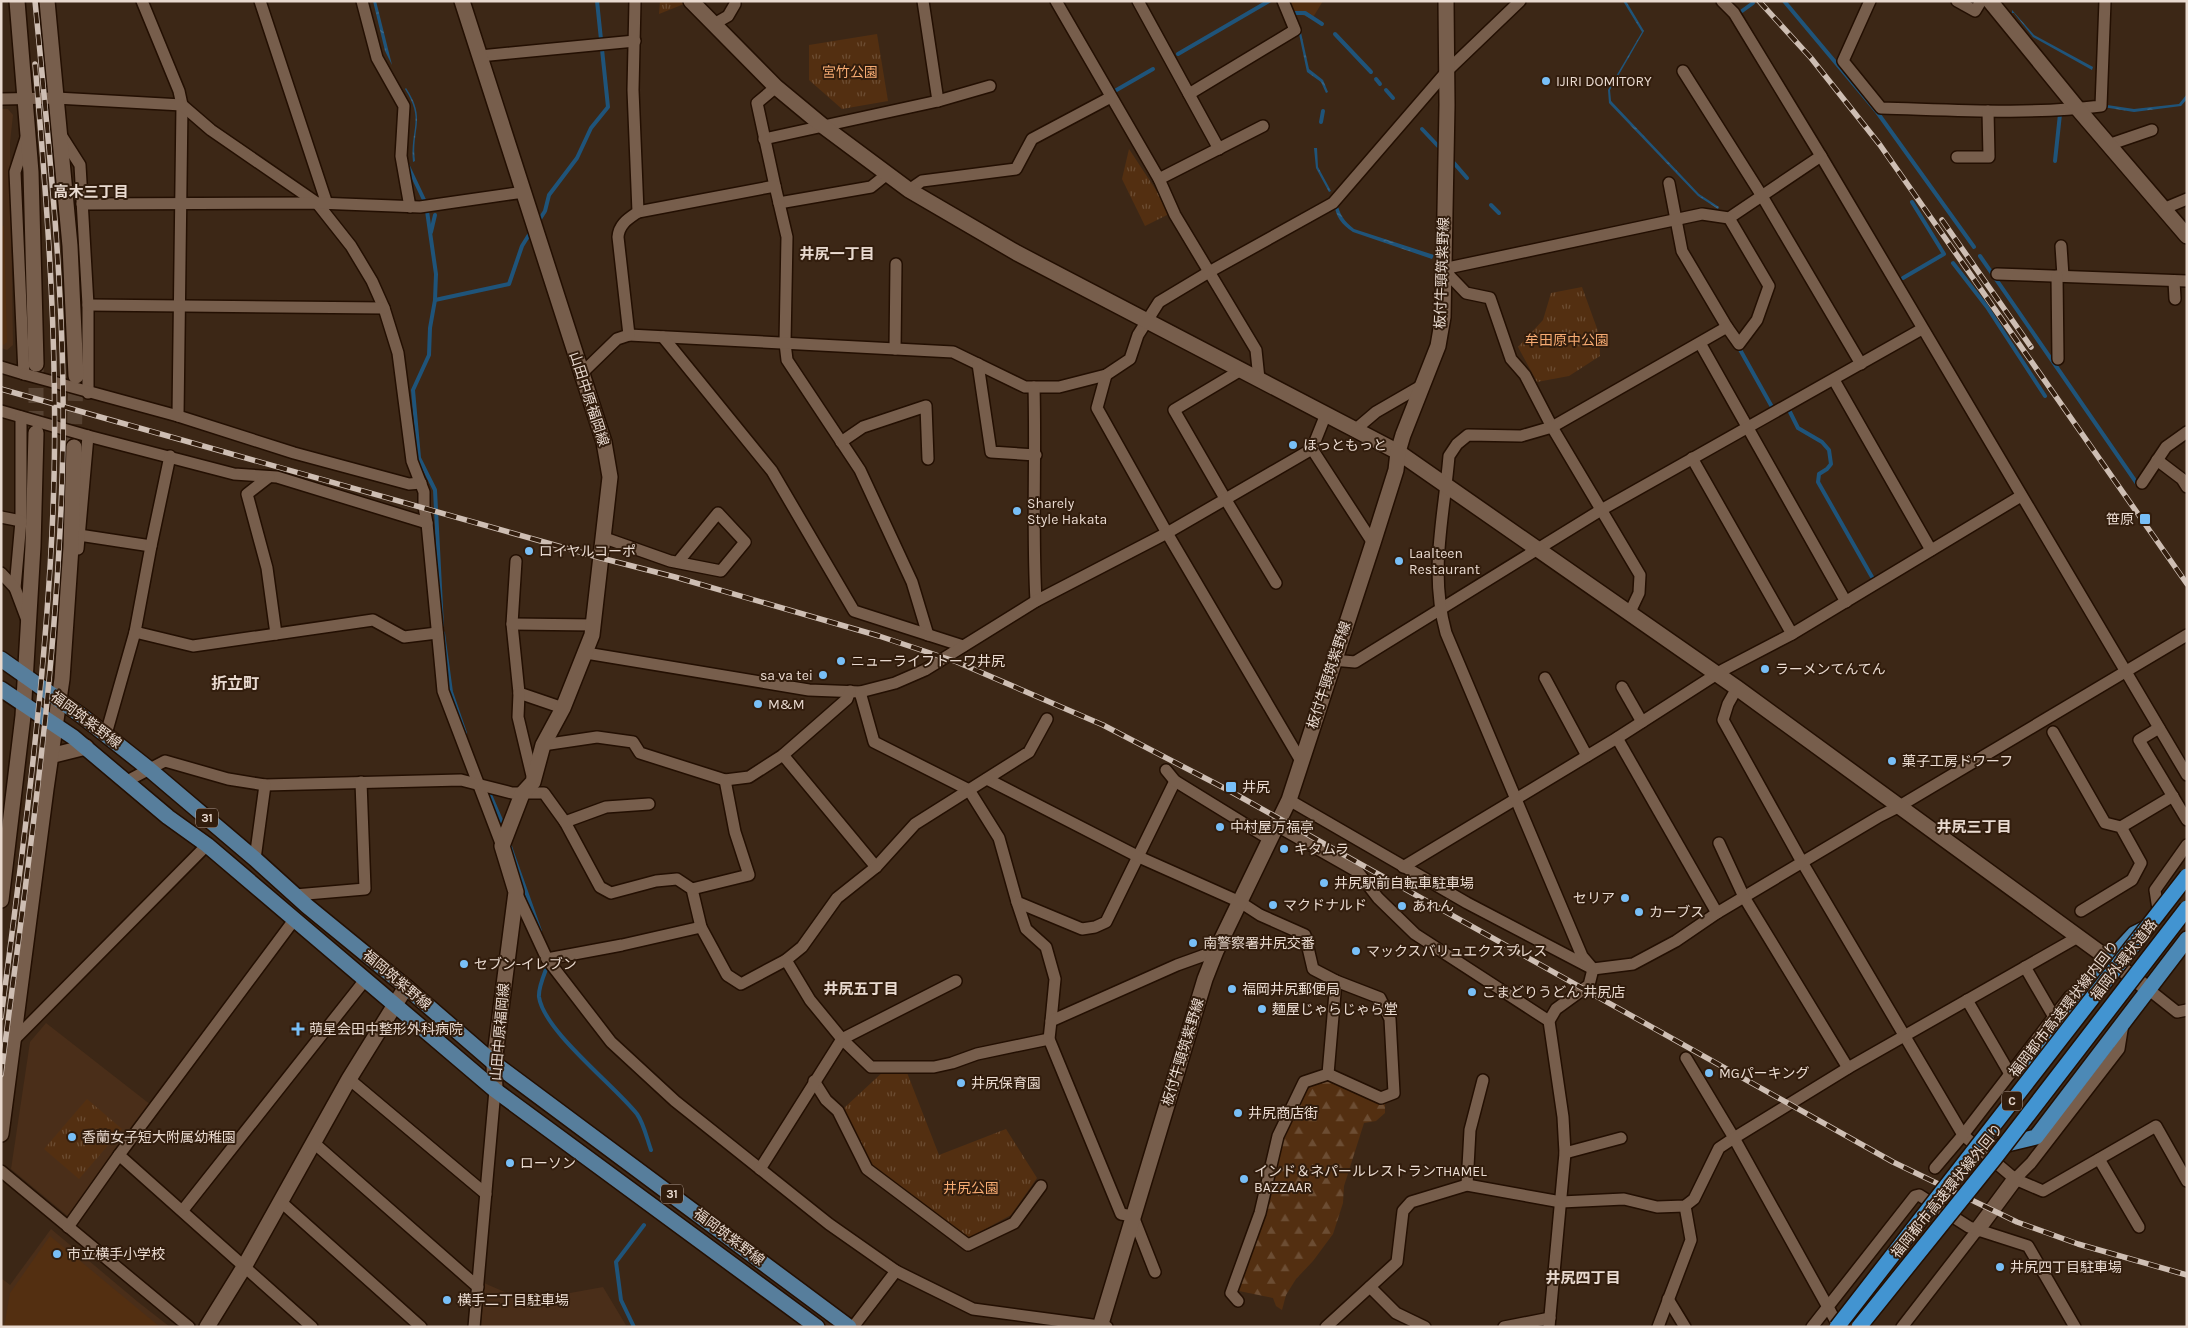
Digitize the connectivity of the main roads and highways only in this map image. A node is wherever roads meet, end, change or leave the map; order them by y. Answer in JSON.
{"nodes":[{"id":1,"x":1,"y":659,"type":"edge"},
{"id":2,"x":1,"y":689,"type":"edge"},
{"id":3,"x":2187,"y":876,"type":"edge"},
{"id":4,"x":2187,"y":909,"type":"edge"},
{"id":5,"x":2187,"y":938,"type":"edge"},
{"id":6,"x":2115,"y":963,"type":"junction"},
{"id":7,"x":2026,"y":1082,"type":"junction"},
{"id":8,"x":2003,"y":1145,"type":"junction"},
{"id":9,"x":817,"y":1327,"type":"edge"},
{"id":10,"x":849,"y":1327,"type":"edge"},
{"id":11,"x":1838,"y":1327,"type":"edge"},
{"id":12,"x":1859,"y":1327,"type":"edge"},
{"id":13,"x":1867,"y":1327,"type":"edge"}],
"edges":[{"from":1,"to":10,"type":"main road","name":"福岡筑紫野線","number":"31"},
{"from":2,"to":9,"type":"main road","name":"福岡筑紫野線","number":"31"},
{"from":3,"to":6,"type":"highway","name":"福岡外環状道路"},
{"from":3,"to":11,"type":"highway","name":"福岡都市高速環状線内回り","number":"C","bridge":true},
{"from":4,"to":8,"type":"highway","name":"福岡外環状道路"},
{"from":4,"to":12,"type":"highway","name":"福岡都市高速環状線外回り","number":"C","bridge":true},
{"from":5,"to":8,"type":"highway"},
{"from":6,"to":7,"type":"highway","name":"福岡外環状道路"},
{"from":6,"to":7,"type":"highway"},
{"from":7,"to":11,"type":"highway","name":"福岡外環状道路"},
{"from":8,"to":13,"type":"highway","name":"福岡外環状道路"}]}
